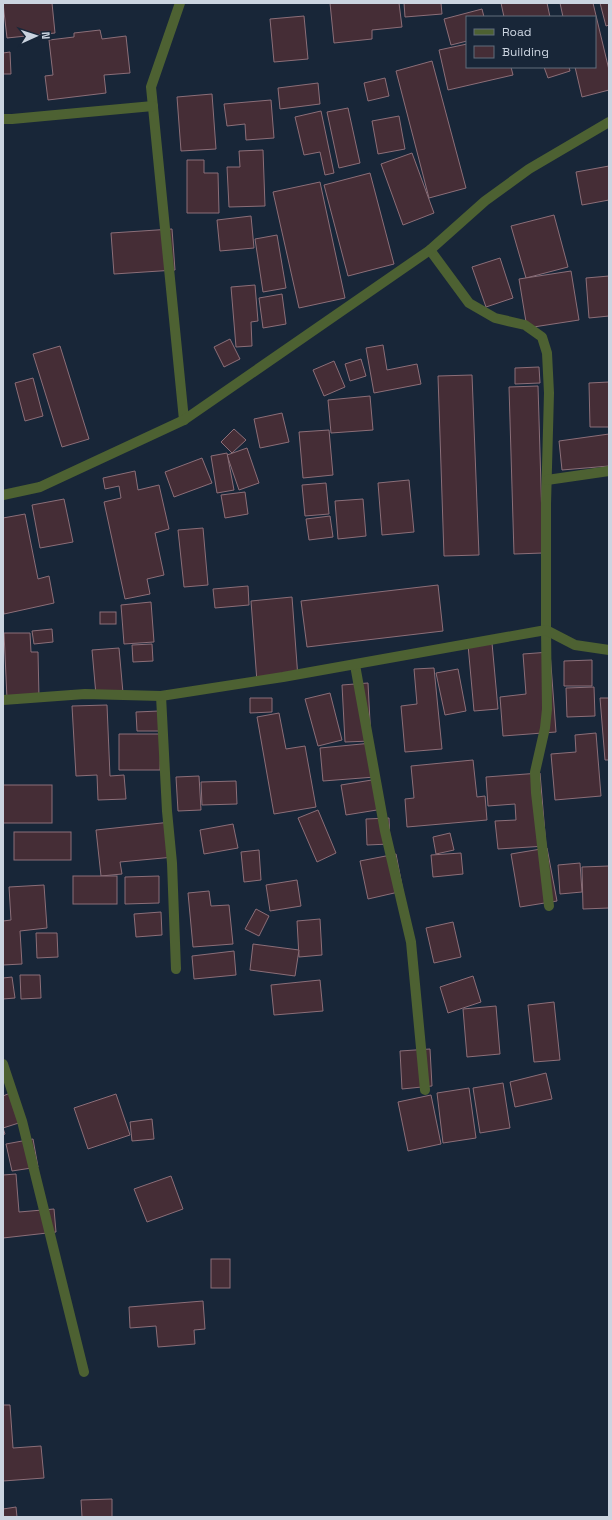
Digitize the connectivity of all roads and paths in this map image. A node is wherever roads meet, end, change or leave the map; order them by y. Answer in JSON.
{"nodes":[{"id":1,"x":180,"y":3,"type":"edge"},
{"id":2,"x":153,"y":106,"type":"junction"},
{"id":3,"x":3,"y":119,"type":"edge"},
{"id":4,"x":609,"y":122,"type":"edge"},
{"id":5,"x":430,"y":250,"type":"junction"},
{"id":6,"x":184,"y":420,"type":"junction"},
{"id":7,"x":609,"y":471,"type":"edge"},
{"id":8,"x":547,"y":480,"type":"junction"},
{"id":9,"x":3,"y":495,"type":"edge"},
{"id":10,"x":546,"y":630,"type":"junction"},
{"id":11,"x":609,"y":650,"type":"edge"},
{"id":12,"x":355,"y":665,"type":"junction"},
{"id":13,"x":161,"y":696,"type":"junction"},
{"id":14,"x":3,"y":700,"type":"edge"},
{"id":15,"x":549,"y":906,"type":"dead end"},
{"id":16,"x":176,"y":969,"type":"dead end"},
{"id":17,"x":3,"y":1064,"type":"edge"},
{"id":18,"x":425,"y":1090,"type":"dead end"},
{"id":19,"x":84,"y":1372,"type":"dead end"}],
"edges":[{"from":1,"to":2,"type":"street"},
{"from":2,"to":3,"type":"street"},
{"from":2,"to":6,"type":"street"},
{"from":4,"to":5,"type":"street"},
{"from":5,"to":6,"type":"street"},
{"from":5,"to":8,"type":"street"},
{"from":6,"to":9,"type":"street"},
{"from":7,"to":8,"type":"street"},
{"from":8,"to":10,"type":"street"},
{"from":10,"to":11,"type":"street"},
{"from":10,"to":12,"type":"street"},
{"from":10,"to":15,"type":"street"},
{"from":12,"to":13,"type":"street"},
{"from":12,"to":18,"type":"street"},
{"from":13,"to":14,"type":"street"},
{"from":13,"to":16,"type":"street"},
{"from":17,"to":19,"type":"street"}]}
